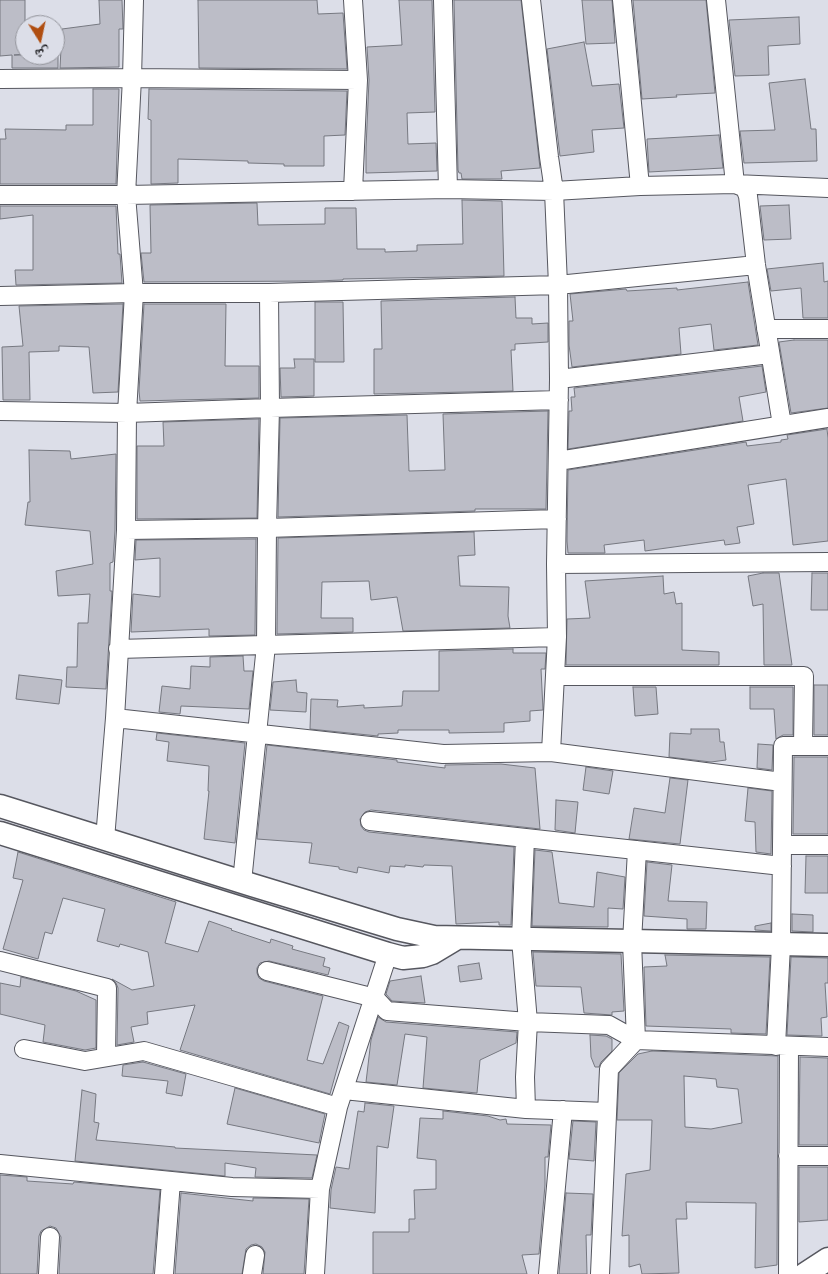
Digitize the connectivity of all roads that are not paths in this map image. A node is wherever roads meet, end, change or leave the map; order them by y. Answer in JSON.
{"nodes":[{"id":1,"x":134,"y":0,"type":"edge"},
{"id":2,"x":353,"y":0,"type":"edge"},
{"id":3,"x":443,"y":0,"type":"edge"},
{"id":4,"x":531,"y":0,"type":"edge"},
{"id":5,"x":622,"y":0,"type":"edge"},
{"id":6,"x":716,"y":0,"type":"edge"},
{"id":7,"x":132,"y":78,"type":"junction"},
{"id":8,"x":0,"y":79,"type":"edge"},
{"id":9,"x":358,"y":80,"type":"junction"},
{"id":10,"x":735,"y":184,"type":"junction"},
{"id":11,"x":640,"y":186,"type":"junction"},
{"id":12,"x":828,"y":188,"type":"edge"},
{"id":13,"x":448,"y":189,"type":"junction"},
{"id":14,"x":353,"y":191,"type":"junction"},
{"id":15,"x":554,"y":191,"type":"junction"},
{"id":16,"x":0,"y":195,"type":"edge"},
{"id":17,"x":126,"y":195,"type":"junction"},
{"id":18,"x":756,"y":265,"type":"junction"},
{"id":19,"x":558,"y":285,"type":"junction"},
{"id":20,"x":134,"y":293,"type":"junction"},
{"id":21,"x":270,"y":293,"type":"junction"},
{"id":22,"x":0,"y":296,"type":"edge"},
{"id":23,"x":766,"y":329,"type":"junction"},
{"id":24,"x":828,"y":329,"type":"edge"},
{"id":25,"x":770,"y":354,"type":"junction"},
{"id":26,"x":559,"y":379,"type":"junction"},
{"id":27,"x":559,"y":400,"type":"junction"},
{"id":28,"x":270,"y":408,"type":"junction"},
{"id":29,"x":0,"y":411,"type":"edge"},
{"id":30,"x":127,"y":414,"type":"junction"},
{"id":31,"x":828,"y":418,"type":"edge"},
{"id":32,"x":782,"y":425,"type":"junction"},
{"id":33,"x":558,"y":461,"type":"junction"},
{"id":34,"x":557,"y":519,"type":"junction"},
{"id":35,"x":267,"y":528,"type":"junction"},
{"id":36,"x":126,"y":530,"type":"junction"},
{"id":37,"x":828,"y":562,"type":"edge"},
{"id":38,"x":556,"y":564,"type":"junction"},
{"id":39,"x":557,"y":637,"type":"junction"},
{"id":40,"x":266,"y":645,"type":"junction"},
{"id":41,"x":118,"y":649,"type":"junction"},
{"id":42,"x":555,"y":676,"type":"junction"},
{"id":43,"x":114,"y":718,"type":"junction"},
{"id":44,"x":258,"y":733,"type":"junction"},
{"id":45,"x":803,"y":746,"type":"junction"},
{"id":46,"x":828,"y":746,"type":"edge"},
{"id":47,"x":551,"y":752,"type":"junction"},
{"id":48,"x":782,"y":782,"type":"junction"},
{"id":49,"x":10,"y":809,"type":"edge"},
{"id":50,"x":370,"y":821,"type":"dead end"},
{"id":51,"x":6,"y":835,"type":"edge"},
{"id":52,"x":525,"y":838,"type":"junction"},
{"id":53,"x":104,"y":839,"type":"junction"},
{"id":54,"x":782,"y":845,"type":"junction"},
{"id":55,"x":828,"y":845,"type":"edge"},
{"id":56,"x":637,"y":850,"type":"junction"},
{"id":57,"x":782,"y":866,"type":"junction"},
{"id":58,"x":242,"y":882,"type":"junction"},
{"id":59,"x":457,"y":938,"type":"junction"},
{"id":60,"x":521,"y":939,"type":"junction"},
{"id":61,"x":632,"y":942,"type":"junction"},
{"id":62,"x":781,"y":945,"type":"junction"},
{"id":63,"x":828,"y":945,"type":"edge"},
{"id":64,"x":388,"y":954,"type":"junction"},
{"id":65,"x":0,"y":961,"type":"edge"},
{"id":66,"x":267,"y":972,"type":"dead end"},
{"id":67,"x":375,"y":998,"type":"junction"},
{"id":68,"x":528,"y":1022,"type":"junction"},
{"id":69,"x":636,"y":1040,"type":"junction"},
{"id":70,"x":782,"y":1046,"type":"junction"},
{"id":71,"x":828,"y":1047,"type":"edge"},
{"id":72,"x":24,"y":1050,"type":"dead end"},
{"id":73,"x":106,"y":1057,"type":"junction"},
{"id":74,"x":344,"y":1090,"type":"junction"},
{"id":75,"x":338,"y":1107,"type":"junction"},
{"id":76,"x":526,"y":1109,"type":"junction"},
{"id":77,"x":563,"y":1110,"type":"junction"},
{"id":78,"x":607,"y":1112,"type":"junction"},
{"id":79,"x":788,"y":1156,"type":"junction"},
{"id":80,"x":828,"y":1156,"type":"edge"},
{"id":81,"x":0,"y":1164,"type":"edge"},
{"id":82,"x":171,"y":1180,"type":"junction"},
{"id":83,"x":320,"y":1189,"type":"junction"},
{"id":84,"x":50,"y":1237,"type":"dead end"},
{"id":85,"x":255,"y":1255,"type":"dead end"},
{"id":86,"x":828,"y":1259,"type":"edge"},
{"id":87,"x":48,"y":1274,"type":"edge"},
{"id":88,"x":164,"y":1274,"type":"edge"},
{"id":89,"x":252,"y":1274,"type":"edge"},
{"id":90,"x":315,"y":1274,"type":"edge"},
{"id":91,"x":548,"y":1274,"type":"edge"},
{"id":92,"x":600,"y":1274,"type":"edge"},
{"id":93,"x":788,"y":1274,"type":"edge"},
{"id":94,"x":805,"y":1274,"type":"edge"}],
"edges":[{"from":1,"to":7,"type":"street"},
{"from":2,"to":9,"type":"street"},
{"from":3,"to":13,"type":"street"},
{"from":4,"to":15,"type":"street"},
{"from":5,"to":11,"type":"street"},
{"from":6,"to":10,"type":"street"},
{"from":7,"to":8,"type":"street"},
{"from":7,"to":9,"type":"street"},
{"from":7,"to":17,"type":"street"},
{"from":9,"to":14,"type":"street"},
{"from":10,"to":11,"type":"street"},
{"from":10,"to":12,"type":"street"},
{"from":10,"to":18,"type":"street"},
{"from":11,"to":15,"type":"street"},
{"from":13,"to":14,"type":"street"},
{"from":13,"to":15,"type":"street"},
{"from":14,"to":17,"type":"street"},
{"from":15,"to":19,"type":"street"},
{"from":16,"to":17,"type":"street"},
{"from":17,"to":20,"type":"street"},
{"from":18,"to":19,"type":"street"},
{"from":18,"to":23,"type":"street"},
{"from":19,"to":21,"type":"street"},
{"from":19,"to":26,"type":"street"},
{"from":20,"to":21,"type":"street"},
{"from":20,"to":22,"type":"street"},
{"from":20,"to":30,"type":"street"},
{"from":21,"to":28,"type":"street"},
{"from":23,"to":24,"type":"street"},
{"from":23,"to":25,"type":"street"},
{"from":25,"to":26,"type":"street"},
{"from":25,"to":32,"type":"street"},
{"from":26,"to":27,"type":"street"},
{"from":27,"to":28,"type":"street"},
{"from":27,"to":33,"type":"street"},
{"from":28,"to":30,"type":"street"},
{"from":28,"to":35,"type":"street"},
{"from":29,"to":30,"type":"street"},
{"from":30,"to":36,"type":"street"},
{"from":31,"to":32,"type":"street"},
{"from":32,"to":33,"type":"street"},
{"from":33,"to":34,"type":"street"},
{"from":34,"to":35,"type":"street"},
{"from":34,"to":38,"type":"street"},
{"from":35,"to":36,"type":"street"},
{"from":35,"to":40,"type":"street"},
{"from":36,"to":41,"type":"street"},
{"from":37,"to":38,"type":"street"},
{"from":38,"to":39,"type":"street"},
{"from":39,"to":40,"type":"street"},
{"from":39,"to":42,"type":"street"},
{"from":40,"to":41,"type":"street"},
{"from":40,"to":44,"type":"street"},
{"from":41,"to":43,"type":"street"},
{"from":42,"to":45,"type":"street"},
{"from":42,"to":47,"type":"street"},
{"from":43,"to":44,"type":"street"},
{"from":43,"to":53,"type":"street"},
{"from":44,"to":47,"type":"street"},
{"from":44,"to":58,"type":"street"},
{"from":45,"to":46,"type":"street"},
{"from":45,"to":48,"type":"street"},
{"from":47,"to":48,"type":"street"},
{"from":48,"to":54,"type":"street"},
{"from":49,"to":51,"type":"street"},
{"from":49,"to":53,"type":"street"},
{"from":50,"to":52,"type":"street"},
{"from":51,"to":64,"type":"street"},
{"from":52,"to":56,"type":"street"},
{"from":52,"to":60,"type":"street"},
{"from":53,"to":58,"type":"street"},
{"from":54,"to":55,"type":"street"},
{"from":54,"to":57,"type":"street"},
{"from":56,"to":57,"type":"street"},
{"from":56,"to":61,"type":"street"},
{"from":57,"to":62,"type":"street"},
{"from":58,"to":59,"type":"street"},
{"from":59,"to":60,"type":"street"},
{"from":59,"to":64,"type":"street"},
{"from":60,"to":61,"type":"street"},
{"from":60,"to":68,"type":"street"},
{"from":61,"to":62,"type":"street"},
{"from":61,"to":69,"type":"street"},
{"from":62,"to":63,"type":"street"},
{"from":62,"to":70,"type":"street"},
{"from":64,"to":67,"type":"street"},
{"from":65,"to":73,"type":"street"},
{"from":66,"to":67,"type":"street"},
{"from":67,"to":68,"type":"street"},
{"from":67,"to":74,"type":"street"},
{"from":68,"to":69,"type":"street"},
{"from":68,"to":76,"type":"street"},
{"from":69,"to":70,"type":"street"},
{"from":69,"to":78,"type":"street"},
{"from":70,"to":71,"type":"street"},
{"from":70,"to":79,"type":"street"},
{"from":72,"to":73,"type":"street"},
{"from":73,"to":75,"type":"street"},
{"from":74,"to":75,"type":"street"},
{"from":74,"to":76,"type":"street"},
{"from":75,"to":83,"type":"street"},
{"from":76,"to":77,"type":"street"},
{"from":77,"to":78,"type":"street"},
{"from":77,"to":91,"type":"street"},
{"from":78,"to":92,"type":"street"},
{"from":79,"to":80,"type":"street"},
{"from":79,"to":93,"type":"street"},
{"from":81,"to":82,"type":"street"},
{"from":82,"to":83,"type":"street"},
{"from":82,"to":88,"type":"street"},
{"from":83,"to":90,"type":"street"},
{"from":84,"to":87,"type":"street"},
{"from":85,"to":89,"type":"street"},
{"from":86,"to":94,"type":"street"}]}
